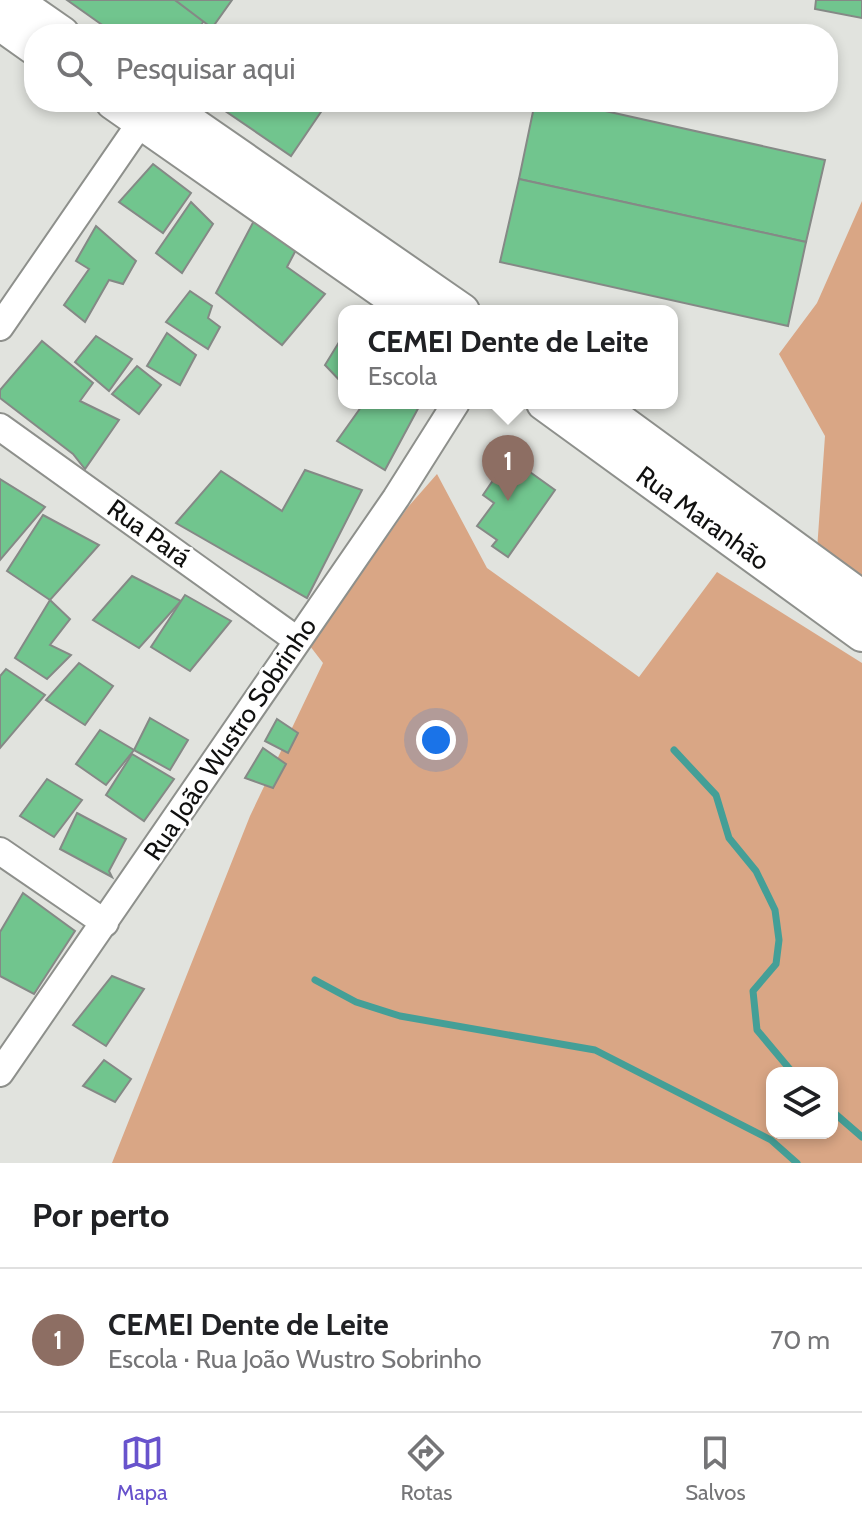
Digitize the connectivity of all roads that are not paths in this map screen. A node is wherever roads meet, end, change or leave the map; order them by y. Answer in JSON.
{"nodes":[{"id":1,"x":13,"y":0,"type":"edge"},
{"id":2,"x":0,"y":23,"type":"edge"},
{"id":3,"x":48,"y":24,"type":"edge"},
{"id":4,"x":24,"y":40,"type":"edge"},
{"id":5,"x":150,"y":112,"type":"edge"},
{"id":6,"x":156,"y":112,"type":"edge"},
{"id":7,"x":366,"y":261,"type":"junction"},
{"id":8,"x":406,"y":305,"type":"edge"},
{"id":9,"x":450,"y":305,"type":"edge"},
{"id":10,"x":0,"y":327,"type":"edge"},
{"id":11,"x":452,"y":409,"type":"edge"},
{"id":12,"x":554,"y":409,"type":"edge"},
{"id":13,"x":602,"y":409,"type":"edge"},
{"id":14,"x":0,"y":427,"type":"edge"},
{"id":15,"x":699,"y":497,"type":"junction"},
{"id":16,"x":862,"y":598,"type":"edge"},
{"id":17,"x":861,"y":631,"type":"edge"},
{"id":18,"x":297,"y":640,"type":"junction"},
{"id":19,"x":0,"y":851,"type":"edge"},
{"id":20,"x":105,"y":923,"type":"junction"},
{"id":21,"x":0,"y":1073,"type":"edge"}],
"edges":[{"from":1,"to":3,"type":"street"},
{"from":2,"to":4,"type":"street"},
{"from":5,"to":10,"type":"street"},
{"from":6,"to":7,"type":"street"},
{"from":7,"to":8,"type":"street"},
{"from":7,"to":9,"type":"street"},
{"from":11,"to":18,"type":"street","name":"Rua João Wustro Sobrinho"},
{"from":12,"to":15,"type":"street","name":"Rua Maranhão"},
{"from":13,"to":15,"type":"street","name":"Rua Maranhão"},
{"from":14,"to":18,"type":"street","name":"Rua Pará"},
{"from":15,"to":16,"type":"street","name":"Rua Maranhão"},
{"from":15,"to":17,"type":"street","name":"Rua Maranhão"},
{"from":18,"to":20,"type":"street","name":"Rua João Wustro Sobrinho"},
{"from":19,"to":20,"type":"street"},
{"from":20,"to":21,"type":"street","name":"Rua João Wustro Sobrinho"}]}
